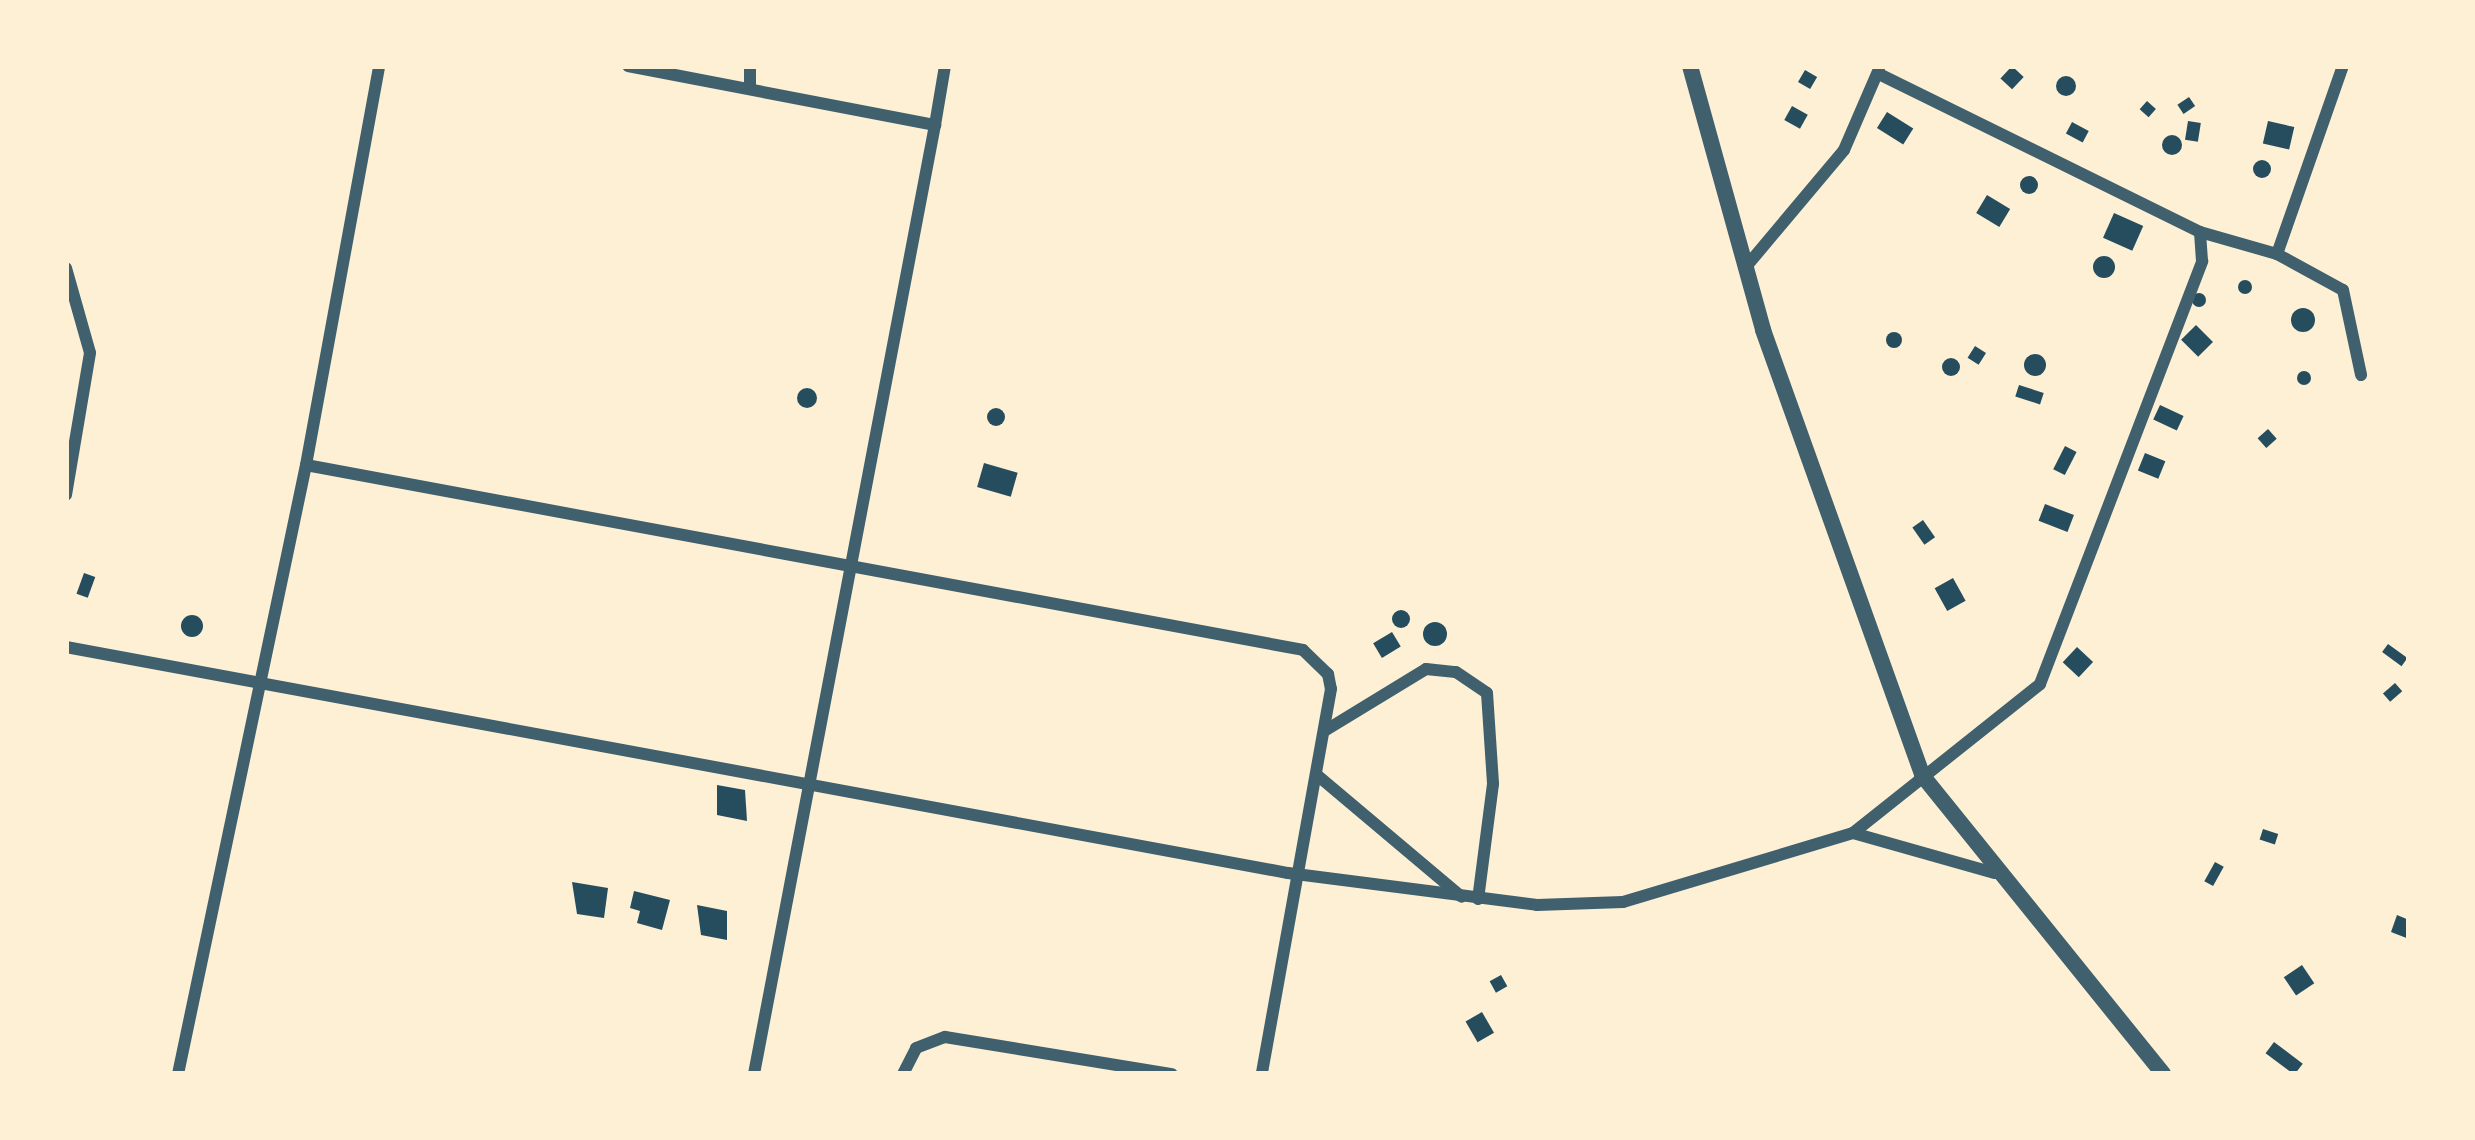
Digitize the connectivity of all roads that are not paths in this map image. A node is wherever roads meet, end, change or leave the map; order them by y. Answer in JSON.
{"nodes":[{"id":1,"x":379,"y":66,"type":"edge"},
{"id":2,"x":628,"y":66,"type":"edge"},
{"id":3,"x":750,"y":66,"type":"edge"},
{"id":4,"x":945,"y":66,"type":"edge"},
{"id":5,"x":1690,"y":66,"type":"edge"},
{"id":6,"x":2343,"y":66,"type":"edge"},
{"id":7,"x":1879,"y":70,"type":"edge"},
{"id":8,"x":750,"y":88,"type":"junction"},
{"id":9,"x":935,"y":124,"type":"junction"},
{"id":10,"x":2200,"y":232,"type":"junction"},
{"id":11,"x":2232,"y":244,"type":"junction"},
{"id":12,"x":2276,"y":254,"type":"junction"},
{"id":13,"x":2202,"y":261,"type":"junction"},
{"id":14,"x":66,"y":268,"type":"edge"},
{"id":15,"x":1744,"y":269,"type":"junction"},
{"id":16,"x":2361,"y":375,"type":"dead end"},
{"id":17,"x":306,"y":465,"type":"junction"},
{"id":18,"x":66,"y":495,"type":"edge"},
{"id":19,"x":851,"y":561,"type":"junction"},
{"id":20,"x":66,"y":647,"type":"edge"},
{"id":21,"x":262,"y":684,"type":"junction"},
{"id":22,"x":1326,"y":730,"type":"junction"},
{"id":23,"x":1317,"y":775,"type":"junction"},
{"id":24,"x":1922,"y":775,"type":"junction"},
{"id":25,"x":813,"y":785,"type":"junction"},
{"id":26,"x":1853,"y":832,"type":"junction"},
{"id":27,"x":1994,"y":873,"type":"junction"},
{"id":28,"x":1303,"y":875,"type":"junction"},
{"id":29,"x":1471,"y":898,"type":"junction"},
{"id":30,"x":178,"y":1074,"type":"edge"},
{"id":31,"x":754,"y":1074,"type":"edge"},
{"id":32,"x":903,"y":1074,"type":"edge"},
{"id":33,"x":1172,"y":1074,"type":"edge"},
{"id":34,"x":1262,"y":1074,"type":"edge"},
{"id":35,"x":2163,"y":1074,"type":"edge"}],
"edges":[{"from":1,"to":17,"type":"street"},
{"from":2,"to":8,"type":"street"},
{"from":3,"to":8,"type":"street"},
{"from":4,"to":9,"type":"street"},
{"from":5,"to":15,"type":"street"},
{"from":6,"to":12,"type":"street"},
{"from":7,"to":10,"type":"street"},
{"from":7,"to":15,"type":"street"},
{"from":8,"to":9,"type":"street"},
{"from":9,"to":19,"type":"street"},
{"from":10,"to":11,"type":"street"},
{"from":10,"to":13,"type":"street"},
{"from":11,"to":12,"type":"street"},
{"from":11,"to":13,"type":"street"},
{"from":12,"to":16,"type":"street"},
{"from":13,"to":24,"type":"street"},
{"from":14,"to":18,"type":"street"},
{"from":15,"to":24,"type":"street"},
{"from":17,"to":19,"type":"street"},
{"from":17,"to":21,"type":"street"},
{"from":19,"to":22,"type":"street"},
{"from":19,"to":25,"type":"street"},
{"from":20,"to":21,"type":"street"},
{"from":21,"to":25,"type":"street"},
{"from":21,"to":30,"type":"street"},
{"from":22,"to":23,"type":"street"},
{"from":22,"to":29,"type":"street"},
{"from":23,"to":28,"type":"street"},
{"from":23,"to":29,"type":"street"},
{"from":24,"to":26,"type":"street"},
{"from":24,"to":27,"type":"street"},
{"from":25,"to":28,"type":"street"},
{"from":25,"to":31,"type":"street"},
{"from":26,"to":27,"type":"street"},
{"from":26,"to":29,"type":"street"},
{"from":27,"to":35,"type":"street"},
{"from":28,"to":29,"type":"street"},
{"from":28,"to":34,"type":"street"},
{"from":32,"to":33,"type":"street"}]}
